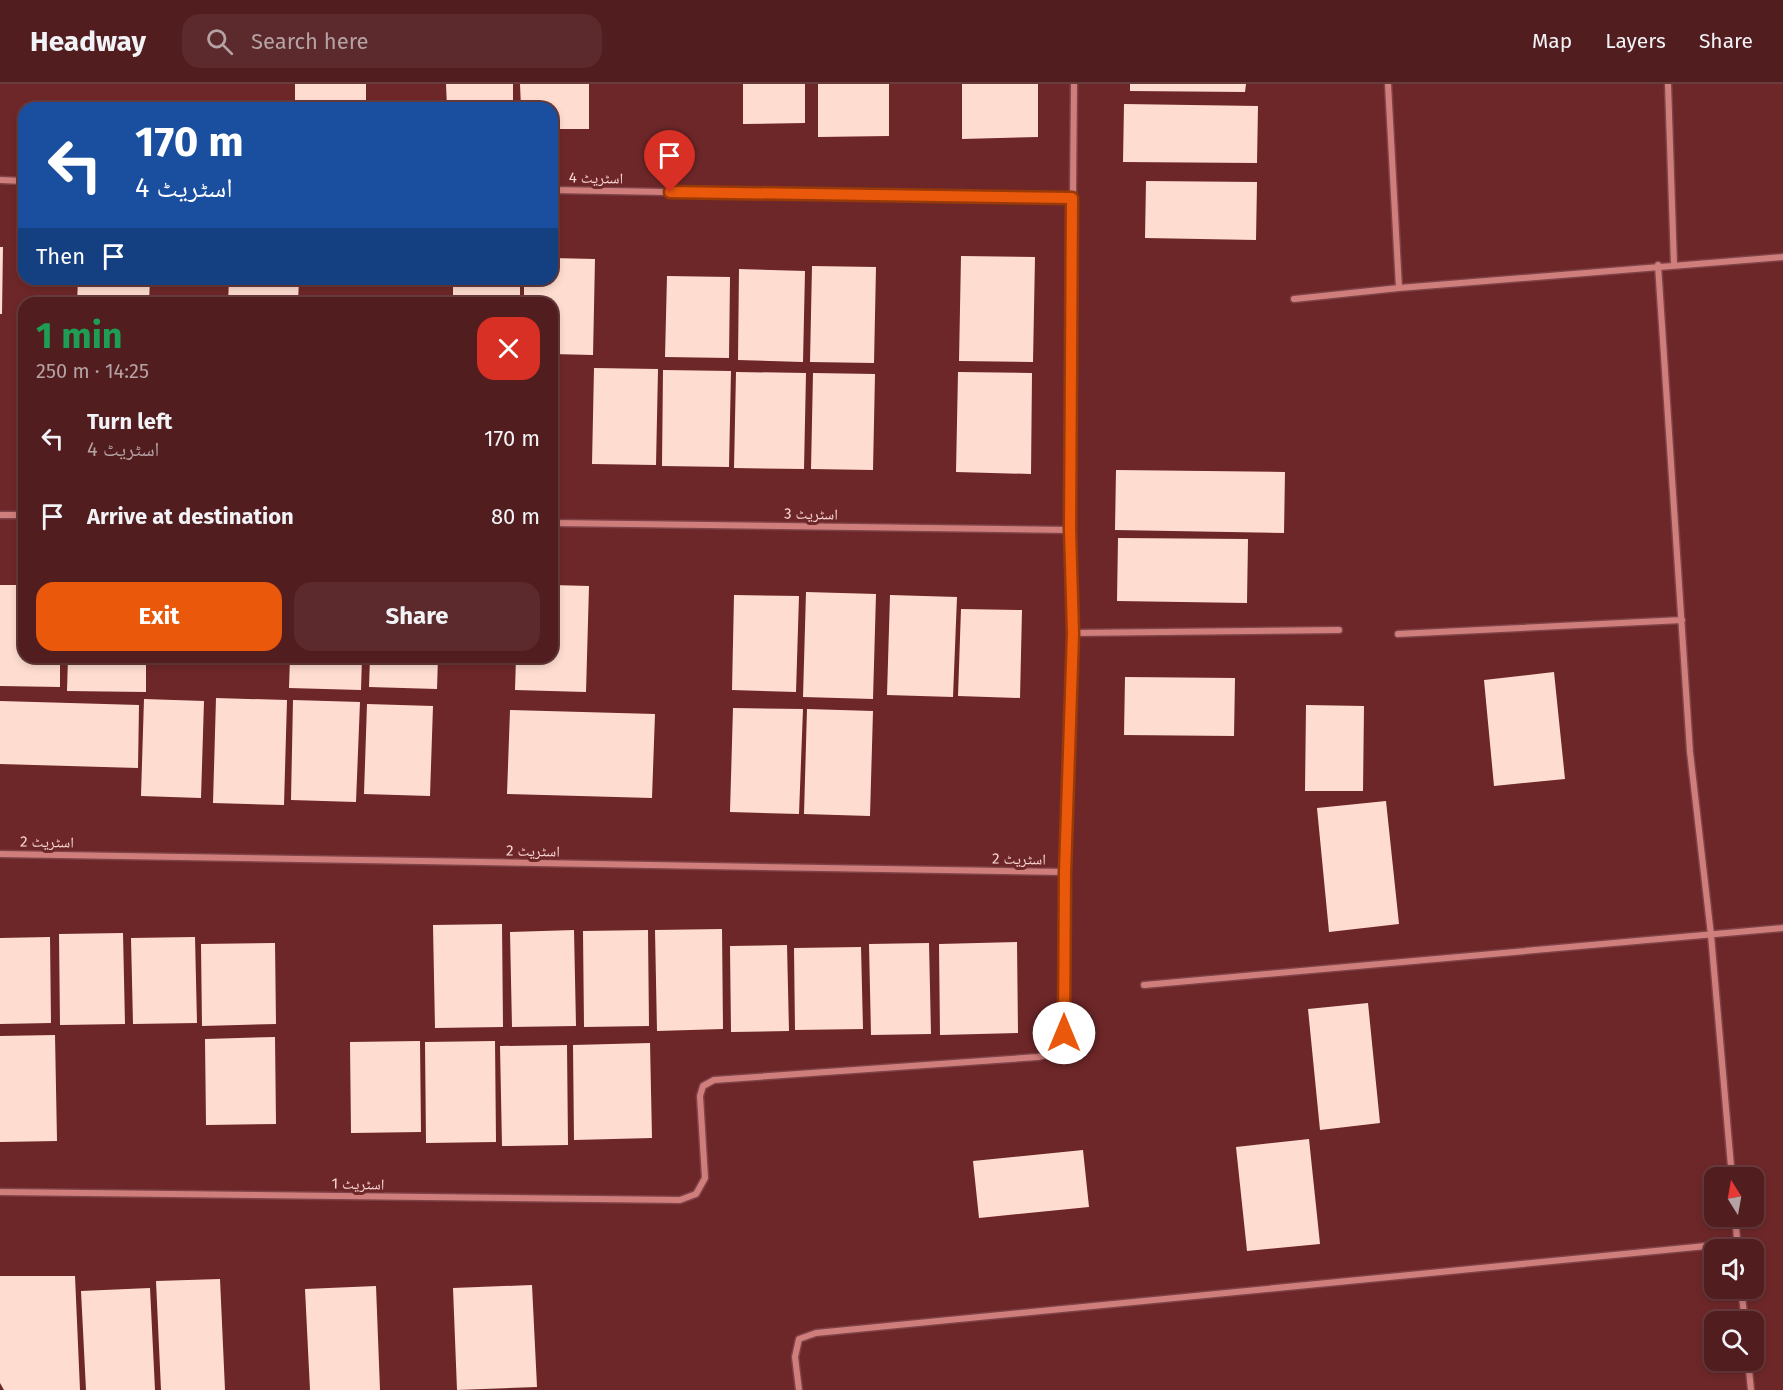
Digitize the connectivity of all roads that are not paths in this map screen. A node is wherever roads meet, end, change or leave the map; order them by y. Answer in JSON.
{"nodes":[{"id":1,"x":1074,"y":84,"type":"edge"},
{"id":2,"x":1388,"y":84,"type":"edge"},
{"id":3,"x":1668,"y":84,"type":"edge"},
{"id":4,"x":0,"y":180,"type":"edge"},
{"id":5,"x":18,"y":181,"type":"edge"},
{"id":6,"x":558,"y":190,"type":"edge"},
{"id":7,"x":1072,"y":198,"type":"junction"},
{"id":8,"x":1783,"y":256,"type":"edge"},
{"id":9,"x":1658,"y":265,"type":"junction"},
{"id":10,"x":1674,"y":265,"type":"junction"},
{"id":11,"x":1399,"y":288,"type":"junction"},
{"id":12,"x":1294,"y":299,"type":"dead end"},
{"id":13,"x":0,"y":515,"type":"edge"},
{"id":14,"x":18,"y":515,"type":"edge"},
{"id":15,"x":558,"y":523,"type":"edge"},
{"id":16,"x":1070,"y":530,"type":"junction"},
{"id":17,"x":1682,"y":620,"type":"junction"},
{"id":18,"x":1339,"y":630,"type":"dead end"},
{"id":19,"x":1073,"y":633,"type":"junction"},
{"id":20,"x":1398,"y":634,"type":"dead end"},
{"id":21,"x":0,"y":854,"type":"edge"},
{"id":22,"x":1065,"y":872,"type":"junction"},
{"id":23,"x":1783,"y":928,"type":"edge"},
{"id":24,"x":1711,"y":935,"type":"junction"},
{"id":25,"x":1144,"y":985,"type":"dead end"},
{"id":26,"x":1731,"y":1167,"type":"edge"},
{"id":27,"x":0,"y":1192,"type":"edge"},
{"id":28,"x":1704,"y":1249,"type":"edge"},
{"id":29,"x":1749,"y":1371,"type":"edge"},
{"id":30,"x":799,"y":1390,"type":"edge"},
{"id":31,"x":1751,"y":1390,"type":"edge"}],
"edges":[{"from":1,"to":7,"type":"street"},
{"from":2,"to":11,"type":"street"},
{"from":3,"to":10,"type":"street"},
{"from":4,"to":5,"type":"street"},
{"from":6,"to":7,"type":"street","name":"اسٹریٹ 4"},
{"from":7,"to":16,"type":"street"},
{"from":8,"to":10,"type":"street"},
{"from":9,"to":10,"type":"street"},
{"from":9,"to":11,"type":"street"},
{"from":9,"to":17,"type":"street"},
{"from":11,"to":12,"type":"street"},
{"from":13,"to":14,"type":"street"},
{"from":15,"to":16,"type":"street","name":"اسٹریٹ 3"},
{"from":16,"to":19,"type":"street"},
{"from":17,"to":20,"type":"street"},
{"from":17,"to":24,"type":"street"},
{"from":18,"to":19,"type":"street"},
{"from":19,"to":22,"type":"street"},
{"from":21,"to":22,"type":"street","name":"اسٹریٹ 2"},
{"from":22,"to":27,"type":"street","name":"اسٹریٹ 1"},
{"from":23,"to":24,"type":"street"},
{"from":24,"to":25,"type":"street"},
{"from":24,"to":26,"type":"street"},
{"from":28,"to":30,"type":"street"},
{"from":29,"to":31,"type":"street"}]}
